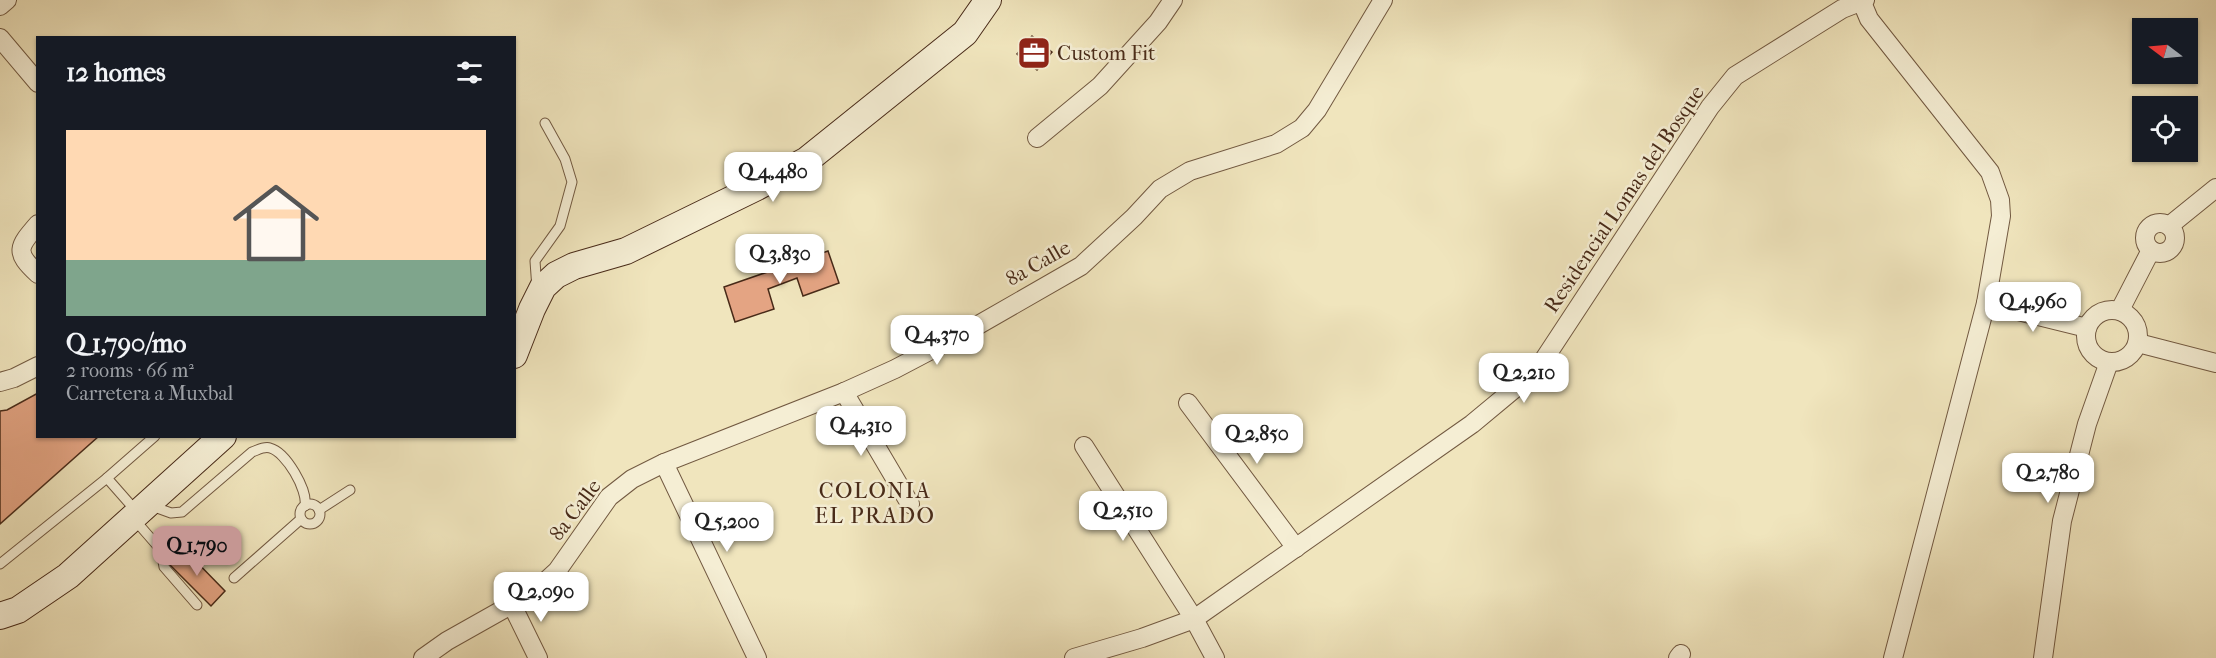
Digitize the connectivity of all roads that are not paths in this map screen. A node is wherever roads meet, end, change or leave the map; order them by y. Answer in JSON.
{"nodes":[{"id":1,"x":7,"y":0,"type":"edge"},
{"id":2,"x":988,"y":0,"type":"edge"},
{"id":3,"x":1173,"y":0,"type":"edge"},
{"id":4,"x":1383,"y":0,"type":"edge"},
{"id":5,"x":1862,"y":1,"type":"edge"},
{"id":6,"x":0,"y":6,"type":"edge"},
{"id":7,"x":0,"y":38,"type":"edge"},
{"id":8,"x":36,"y":81,"type":"edge"},
{"id":9,"x":545,"y":123,"type":"dead end"},
{"id":10,"x":1037,"y":138,"type":"dead end"},
{"id":11,"x":2216,"y":188,"type":"edge"},
{"id":12,"x":36,"y":227,"type":"edge"},
{"id":13,"x":36,"y":272,"type":"edge"},
{"id":14,"x":539,"y":294,"type":"junction"},
{"id":15,"x":1986,"y":303,"type":"junction"},
{"id":16,"x":2120,"y":310,"type":"junction"},
{"id":17,"x":2087,"y":328,"type":"junction"},
{"id":18,"x":2138,"y":343,"type":"junction"},
{"id":19,"x":516,"y":350,"type":"edge"},
{"id":20,"x":2109,"y":362,"type":"junction"},
{"id":21,"x":2216,"y":363,"type":"edge"},
{"id":22,"x":36,"y":367,"type":"edge"},
{"id":23,"x":0,"y":382,"type":"edge"},
{"id":24,"x":844,"y":392,"type":"junction"},
{"id":25,"x":1188,"y":403,"type":"dead end"},
{"id":26,"x":153,"y":438,"type":"edge"},
{"id":27,"x":221,"y":438,"type":"edge"},
{"id":28,"x":1084,"y":446,"type":"dead end"},
{"id":29,"x":664,"y":463,"type":"junction"},
{"id":30,"x":107,"y":478,"type":"junction"},
{"id":31,"x":350,"y":490,"type":"dead end"},
{"id":32,"x":910,"y":504,"type":"dead end"},
{"id":33,"x":305,"y":506,"type":"junction"},
{"id":34,"x":319,"y":510,"type":"junction"},
{"id":35,"x":139,"y":511,"type":"junction"},
{"id":36,"x":302,"y":519,"type":"junction"},
{"id":37,"x":1296,"y":548,"type":"junction"},
{"id":38,"x":0,"y":564,"type":"edge"},
{"id":39,"x":234,"y":578,"type":"dead end"},
{"id":40,"x":197,"y":604,"type":"dead end"},
{"id":41,"x":512,"y":605,"type":"junction"},
{"id":42,"x":0,"y":616,"type":"edge"},
{"id":43,"x":1194,"y":619,"type":"junction"},
{"id":44,"x":423,"y":658,"type":"edge"},
{"id":45,"x":538,"y":658,"type":"edge"},
{"id":46,"x":757,"y":658,"type":"edge"},
{"id":47,"x":1074,"y":658,"type":"edge"},
{"id":48,"x":1215,"y":658,"type":"edge"},
{"id":49,"x":1893,"y":658,"type":"edge"},
{"id":50,"x":2043,"y":658,"type":"edge"}],
"edges":[{"from":1,"to":6,"type":"street"},
{"from":2,"to":14,"type":"main road"},
{"from":3,"to":10,"type":"street"},
{"from":4,"to":24,"type":"street","name":"8a Calle"},
{"from":5,"to":15,"type":"street"},
{"from":5,"to":37,"type":"street","name":"Residencial Lomas del Bosque"},
{"from":7,"to":8,"type":"street"},
{"from":9,"to":14,"type":"lane"},
{"from":11,"to":16,"type":"street"},
{"from":12,"to":13,"type":"street"},
{"from":14,"to":19,"type":"main road"},
{"from":15,"to":17,"type":"street"},
{"from":15,"to":49,"type":"street"},
{"from":16,"to":17,"type":"street"},
{"from":16,"to":18,"type":"street"},
{"from":17,"to":20,"type":"street"},
{"from":18,"to":20,"type":"street"},
{"from":18,"to":21,"type":"street"},
{"from":20,"to":50,"type":"street"},
{"from":22,"to":23,"type":"street"},
{"from":24,"to":29,"type":"street","name":"8a Calle"},
{"from":24,"to":32,"type":"street"},
{"from":25,"to":37,"type":"street"},
{"from":26,"to":30,"type":"lane"},
{"from":27,"to":35,"type":"main road"},
{"from":28,"to":43,"type":"street"},
{"from":29,"to":41,"type":"street","name":"8a Calle"},
{"from":29,"to":46,"type":"street"},
{"from":30,"to":35,"type":"lane"},
{"from":30,"to":38,"type":"lane"},
{"from":31,"to":34,"type":"lane"},
{"from":33,"to":34,"type":"lane"},
{"from":33,"to":35,"type":"lane"},
{"from":33,"to":36,"type":"lane"},
{"from":34,"to":36,"type":"lane"},
{"from":35,"to":40,"type":"lane"},
{"from":35,"to":42,"type":"main road"},
{"from":36,"to":39,"type":"lane"},
{"from":37,"to":43,"type":"street","name":"Residencial Lomas del Bosque"},
{"from":41,"to":44,"type":"street","name":"8a Calle"},
{"from":41,"to":45,"type":"street"},
{"from":43,"to":47,"type":"street","name":"Residencial Lomas del Bosque"},
{"from":43,"to":48,"type":"street"}]}
